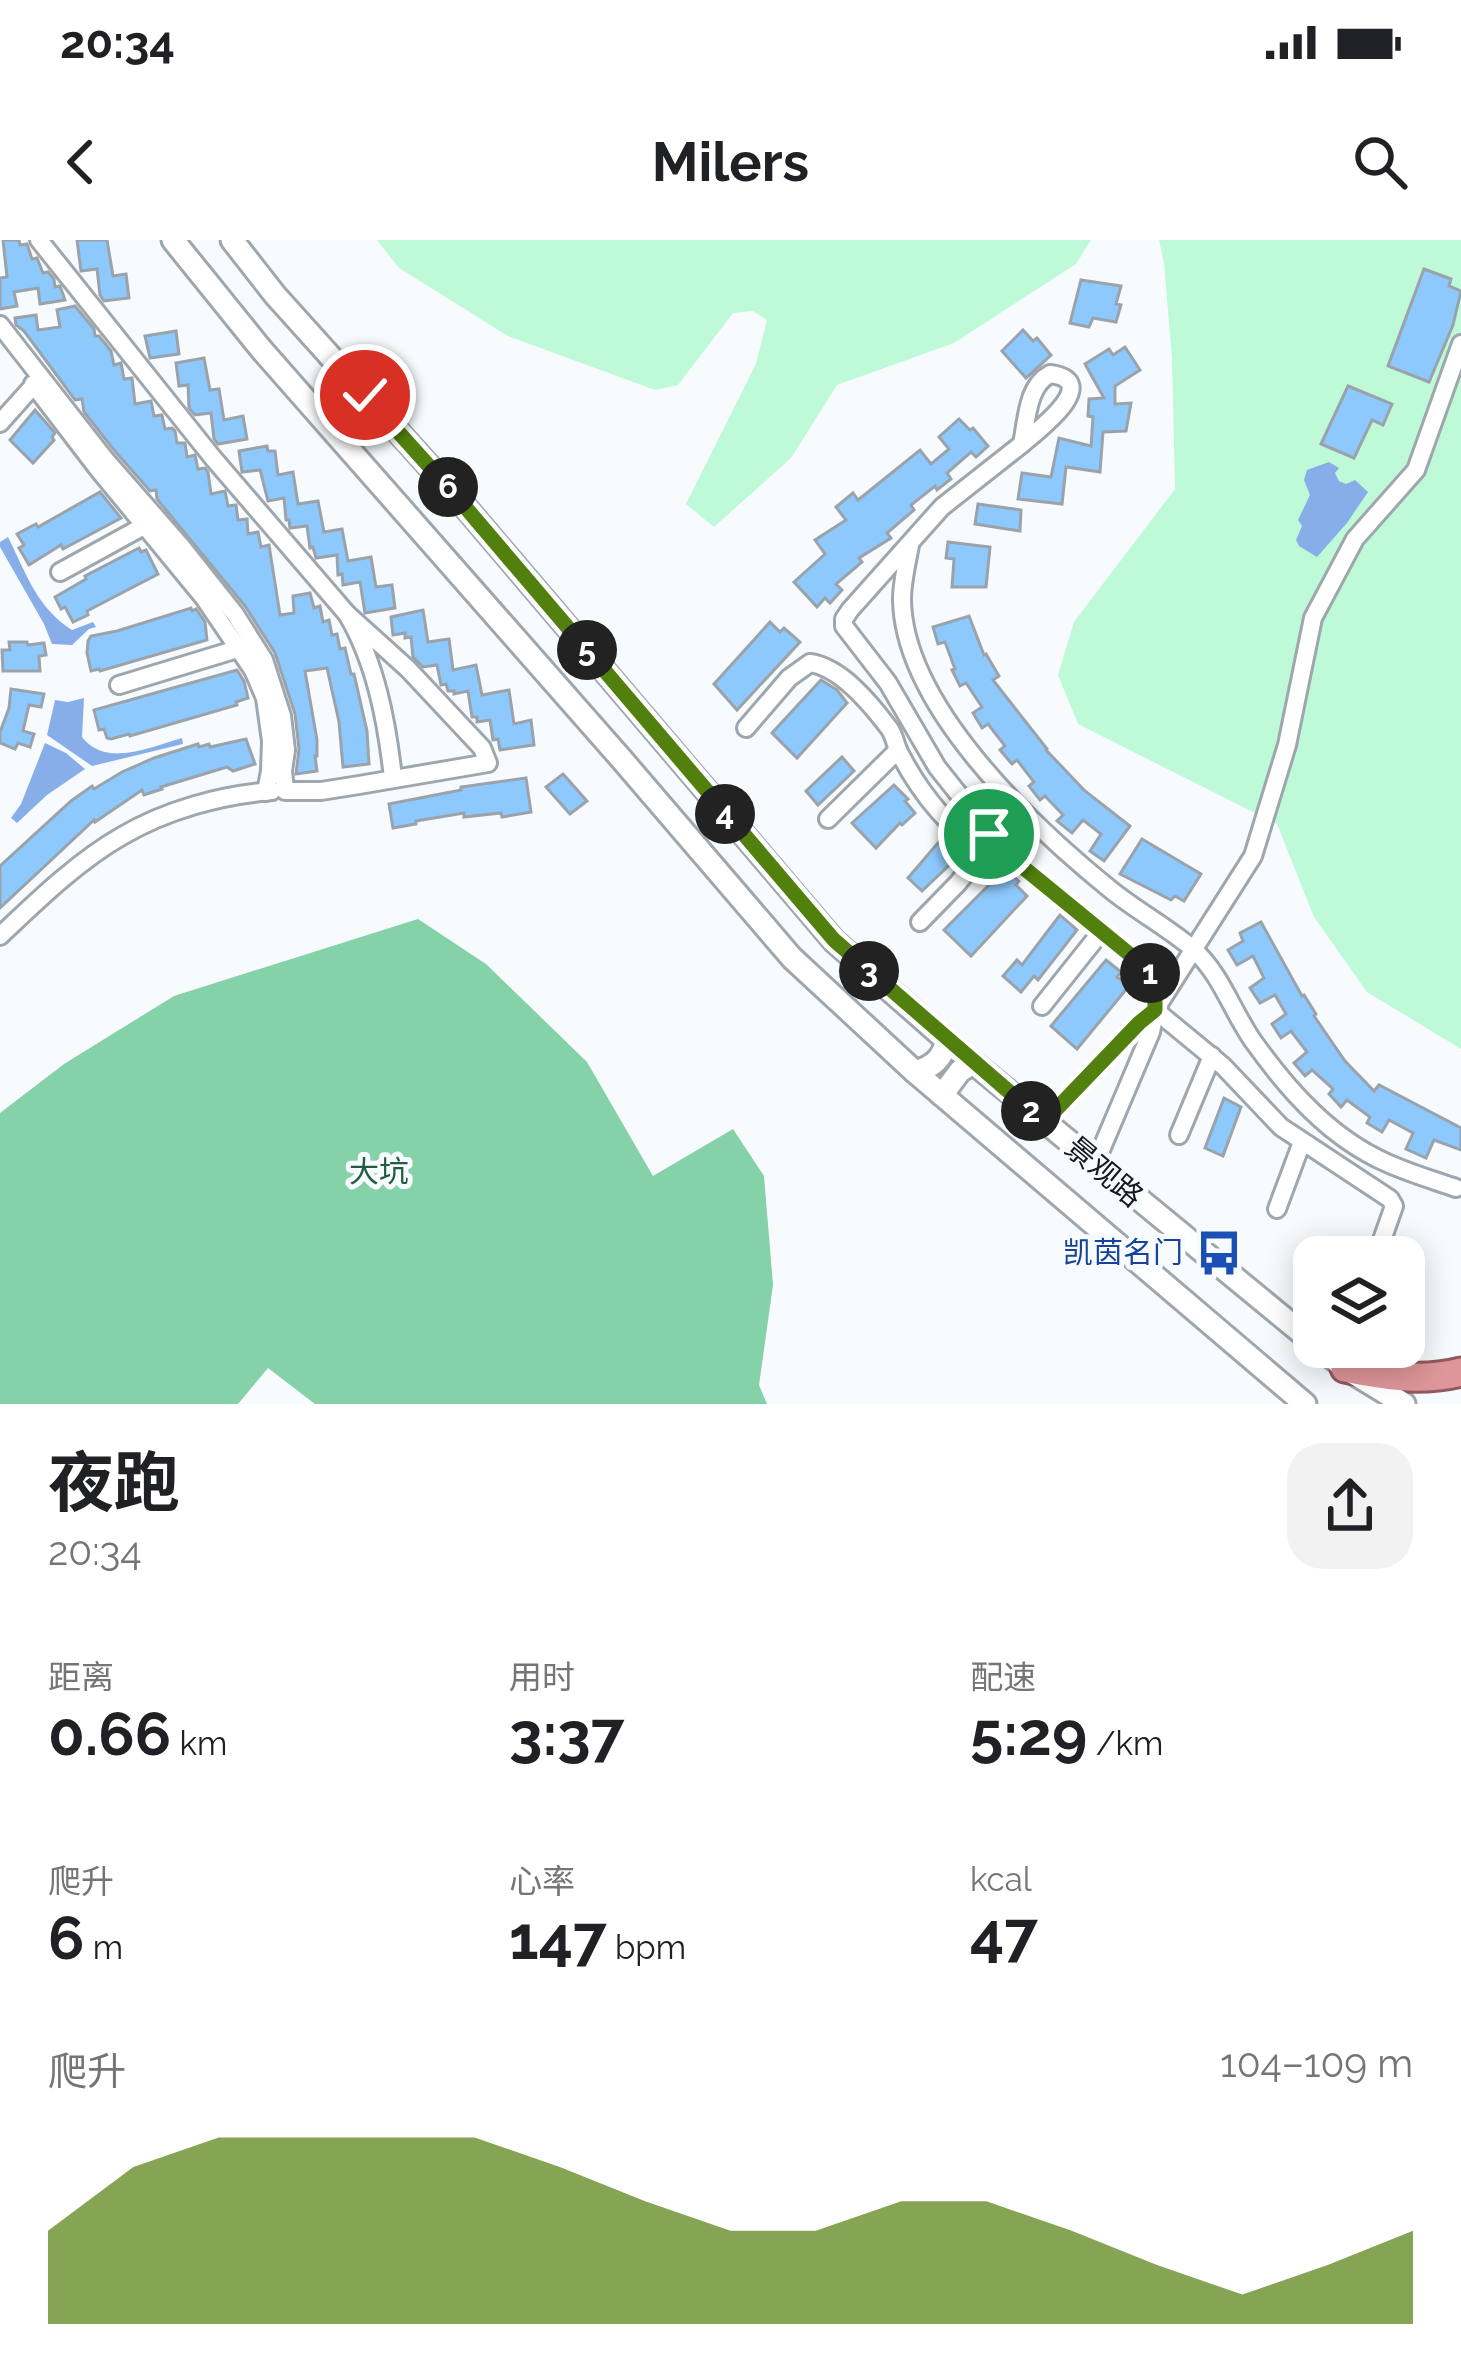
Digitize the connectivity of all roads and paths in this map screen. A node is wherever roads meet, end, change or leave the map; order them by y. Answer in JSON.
{"nodes":[{"id":1,"x":39,"y":240,"type":"edge"},
{"id":2,"x":173,"y":240,"type":"edge"},
{"id":3,"x":232,"y":240,"type":"edge"},
{"id":4,"x":0,"y":325,"type":"edge"},
{"id":5,"x":0,"y":340,"type":"edge"},
{"id":6,"x":1461,"y":344,"type":"edge"},
{"id":7,"x":38,"y":382,"type":"junction"},
{"id":8,"x":0,"y":423,"type":"edge"},
{"id":9,"x":1022,"y":444,"type":"dead end"},
{"id":10,"x":151,"y":522,"type":"junction"},
{"id":11,"x":910,"y":544,"type":"junction"},
{"id":12,"x":60,"y":572,"type":"dead end"},
{"id":13,"x":869,"y":589,"type":"junction"},
{"id":14,"x":902,"y":598,"type":"junction"},
{"id":15,"x":347,"y":614,"type":"junction"},
{"id":16,"x":246,"y":646,"type":"junction"},
{"id":17,"x":119,"y":685,"type":"dead end"},
{"id":18,"x":746,"y":728,"type":"dead end"},
{"id":19,"x":898,"y":751,"type":"junction"},
{"id":20,"x":393,"y":778,"type":"junction"},
{"id":21,"x":276,"y":791,"type":"junction"},
{"id":22,"x":828,"y":819,"type":"dead end"},
{"id":23,"x":991,"y":841,"type":"junction"},
{"id":24,"x":920,"y":922,"type":"dead end"},
{"id":25,"x":1101,"y":932,"type":"junction"},
{"id":26,"x":0,"y":936,"type":"edge"},
{"id":27,"x":1195,"y":951,"type":"junction"},
{"id":28,"x":1042,"y":1006,"type":"dead end"},
{"id":29,"x":1155,"y":1010,"type":"junction"},
{"id":30,"x":947,"y":1041,"type":"junction"},
{"id":31,"x":1212,"y":1056,"type":"junction"},
{"id":32,"x":973,"y":1063,"type":"junction"},
{"id":33,"x":915,"y":1072,"type":"junction"},
{"id":34,"x":942,"y":1095,"type":"junction"},
{"id":35,"x":1044,"y":1122,"type":"junction"},
{"id":36,"x":1179,"y":1135,"type":"dead end"},
{"id":37,"x":1302,"y":1142,"type":"junction"},
{"id":38,"x":1095,"y":1164,"type":"junction"},
{"id":39,"x":1456,"y":1188,"type":"dead end"},
{"id":40,"x":1277,"y":1209,"type":"dead end"},
{"id":41,"x":1383,"y":1236,"type":"edge"},
{"id":42,"x":1293,"y":1326,"type":"edge"},
{"id":43,"x":1345,"y":1368,"type":"joint"},
{"id":44,"x":1461,"y":1372,"type":"edge"},
{"id":45,"x":1305,"y":1404,"type":"edge"},
{"id":46,"x":1405,"y":1404,"type":"edge"}],
"edges":[{"from":1,"to":15,"type":"street"},
{"from":2,"to":33,"type":"street"},
{"from":3,"to":30,"type":"street","name":"景观路"},
{"from":4,"to":7,"type":"street"},
{"from":5,"to":7,"type":"street"},
{"from":6,"to":27,"type":"street"},
{"from":7,"to":8,"type":"street"},
{"from":7,"to":10,"type":"street"},
{"from":9,"to":11,"type":"street"},
{"from":10,"to":12,"type":"street"},
{"from":10,"to":16,"type":"street"},
{"from":11,"to":13,"type":"street"},
{"from":11,"to":14,"type":"street"},
{"from":13,"to":14,"type":"street"},
{"from":13,"to":23,"type":"street"},
{"from":14,"to":27,"type":"street"},
{"from":15,"to":20,"type":"street"},
{"from":15,"to":20,"type":"street"},
{"from":16,"to":17,"type":"street"},
{"from":16,"to":21,"type":"street"},
{"from":18,"to":19,"type":"street"},
{"from":19,"to":22,"type":"street"},
{"from":19,"to":23,"type":"street"},
{"from":20,"to":21,"type":"street"},
{"from":21,"to":26,"type":"street"},
{"from":23,"to":24,"type":"street"},
{"from":23,"to":25,"type":"street"},
{"from":25,"to":28,"type":"street"},
{"from":25,"to":29,"type":"street"},
{"from":27,"to":29,"type":"street"},
{"from":27,"to":39,"type":"street"},
{"from":29,"to":31,"type":"street"},
{"from":29,"to":35,"type":"street"},
{"from":29,"to":38,"type":"street"},
{"from":30,"to":32,"type":"street","name":"景观路"},
{"from":30,"to":33,"type":"street"},
{"from":31,"to":36,"type":"street"},
{"from":31,"to":37,"type":"street"},
{"from":32,"to":34,"type":"street"},
{"from":32,"to":35,"type":"street","name":"景观路"},
{"from":33,"to":34,"type":"street"},
{"from":34,"to":45,"type":"street"},
{"from":35,"to":38,"type":"street","name":"景观路"},
{"from":37,"to":40,"type":"street"},
{"from":37,"to":41,"type":"street"},
{"from":38,"to":42,"type":"street","name":"景观路"},
{"from":43,"to":44,"type":"highway"},
{"from":43,"to":46,"type":"street","name":"景观路"}]}
